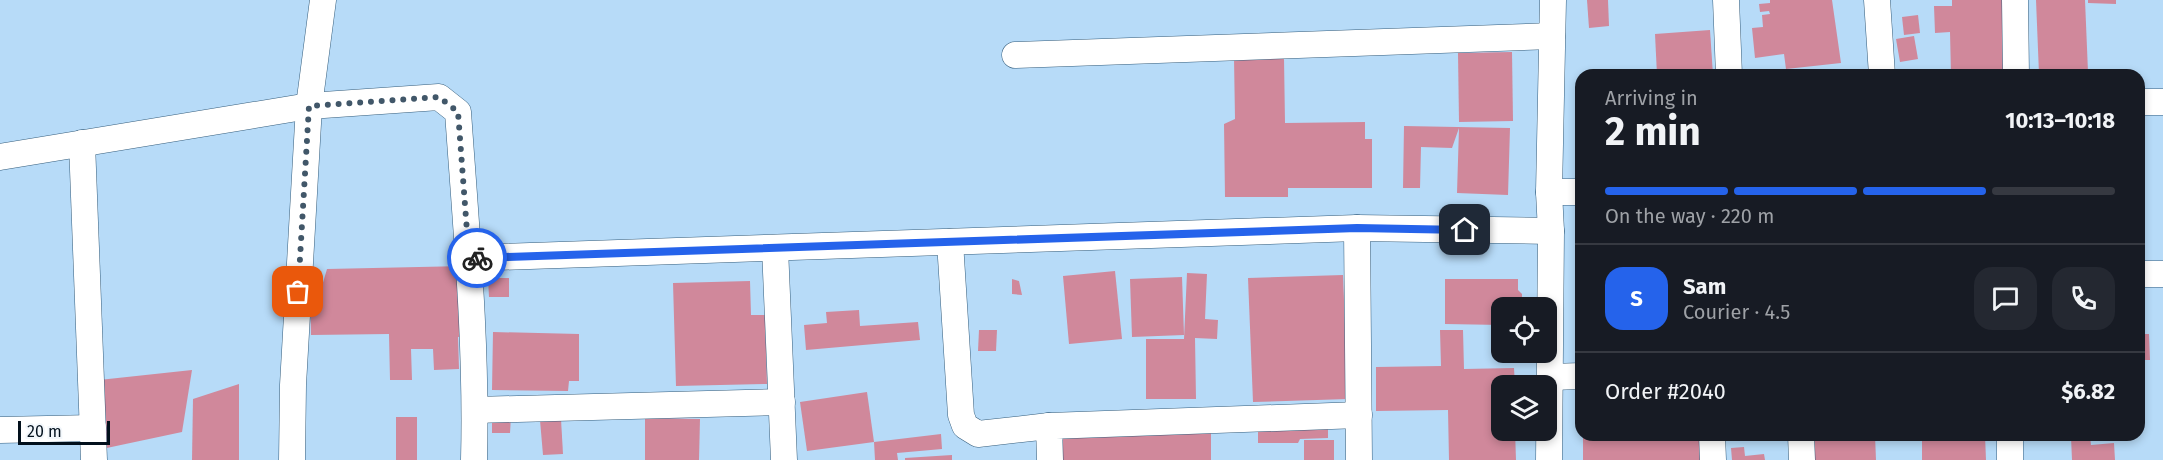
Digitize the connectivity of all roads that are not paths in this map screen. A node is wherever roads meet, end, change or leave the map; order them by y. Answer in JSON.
{"nodes":[{"id":1,"x":323,"y":0,"type":"edge"},
{"id":2,"x":1552,"y":0,"type":"edge"},
{"id":3,"x":1726,"y":0,"type":"edge"},
{"id":4,"x":1877,"y":0,"type":"edge"},
{"id":5,"x":2015,"y":0,"type":"edge"},
{"id":6,"x":1552,"y":36,"type":"junction"},
{"id":7,"x":1015,"y":55,"type":"dead end"},
{"id":8,"x":1729,"y":69,"type":"edge"},
{"id":9,"x":1882,"y":69,"type":"edge"},
{"id":10,"x":2016,"y":69,"type":"edge"},
{"id":11,"x":2145,"y":102,"type":"edge"},
{"id":12,"x":2163,"y":102,"type":"edge"},
{"id":13,"x":309,"y":106,"type":"junction"},
{"id":14,"x":82,"y":143,"type":"junction"},
{"id":15,"x":0,"y":157,"type":"edge"},
{"id":16,"x":1549,"y":192,"type":"junction"},
{"id":17,"x":1575,"y":192,"type":"edge"},
{"id":18,"x":1357,"y":228,"type":"junction"},
{"id":19,"x":1551,"y":231,"type":"junction"},
{"id":20,"x":950,"y":242,"type":"junction"},
{"id":21,"x":775,"y":248,"type":"junction"},
{"id":22,"x":469,"y":258,"type":"junction"},
{"id":23,"x":2145,"y":274,"type":"edge"},
{"id":24,"x":2163,"y":274,"type":"edge"},
{"id":25,"x":1551,"y":375,"type":"edge"},
{"id":26,"x":1575,"y":376,"type":"edge"},
{"id":27,"x":1557,"y":377,"type":"edge"},
{"id":28,"x":782,"y":402,"type":"junction"},
{"id":29,"x":475,"y":410,"type":"junction"},
{"id":30,"x":1359,"y":415,"type":"junction"},
{"id":31,"x":1049,"y":426,"type":"junction"},
{"id":32,"x":93,"y":428,"type":"junction"},
{"id":33,"x":0,"y":430,"type":"edge"},
{"id":34,"x":1550,"y":441,"type":"edge"},
{"id":35,"x":1712,"y":441,"type":"edge"},
{"id":36,"x":1801,"y":441,"type":"edge"},
{"id":37,"x":2010,"y":441,"type":"edge"},
{"id":38,"x":94,"y":460,"type":"edge"},
{"id":39,"x":292,"y":460,"type":"edge"},
{"id":40,"x":474,"y":460,"type":"edge"},
{"id":41,"x":784,"y":460,"type":"edge"},
{"id":42,"x":1050,"y":460,"type":"edge"},
{"id":43,"x":1359,"y":460,"type":"edge"},
{"id":44,"x":1550,"y":460,"type":"edge"},
{"id":45,"x":1713,"y":460,"type":"edge"},
{"id":46,"x":1802,"y":460,"type":"edge"},
{"id":47,"x":2010,"y":460,"type":"edge"}],
"edges":[{"from":1,"to":13,"type":"street"},
{"from":2,"to":6,"type":"street"},
{"from":3,"to":8,"type":"street"},
{"from":4,"to":9,"type":"street"},
{"from":5,"to":10,"type":"street"},
{"from":6,"to":7,"type":"street"},
{"from":6,"to":16,"type":"street"},
{"from":11,"to":12,"type":"street"},
{"from":13,"to":14,"type":"street"},
{"from":13,"to":22,"type":"street"},
{"from":13,"to":39,"type":"street"},
{"from":14,"to":15,"type":"street"},
{"from":14,"to":32,"type":"street"},
{"from":16,"to":17,"type":"street"},
{"from":16,"to":19,"type":"street"},
{"from":18,"to":19,"type":"street"},
{"from":18,"to":20,"type":"street"},
{"from":18,"to":30,"type":"street"},
{"from":19,"to":25,"type":"street"},
{"from":20,"to":21,"type":"street"},
{"from":20,"to":31,"type":"street"},
{"from":21,"to":22,"type":"street"},
{"from":21,"to":28,"type":"street"},
{"from":22,"to":29,"type":"street"},
{"from":23,"to":24,"type":"street"},
{"from":26,"to":27,"type":"street"},
{"from":28,"to":29,"type":"street"},
{"from":28,"to":41,"type":"street"},
{"from":29,"to":40,"type":"street"},
{"from":30,"to":31,"type":"street"},
{"from":30,"to":43,"type":"street"},
{"from":31,"to":42,"type":"street"},
{"from":32,"to":33,"type":"street"},
{"from":32,"to":38,"type":"street"},
{"from":34,"to":44,"type":"street"},
{"from":35,"to":45,"type":"street"},
{"from":36,"to":46,"type":"street"},
{"from":37,"to":47,"type":"street"}]}
